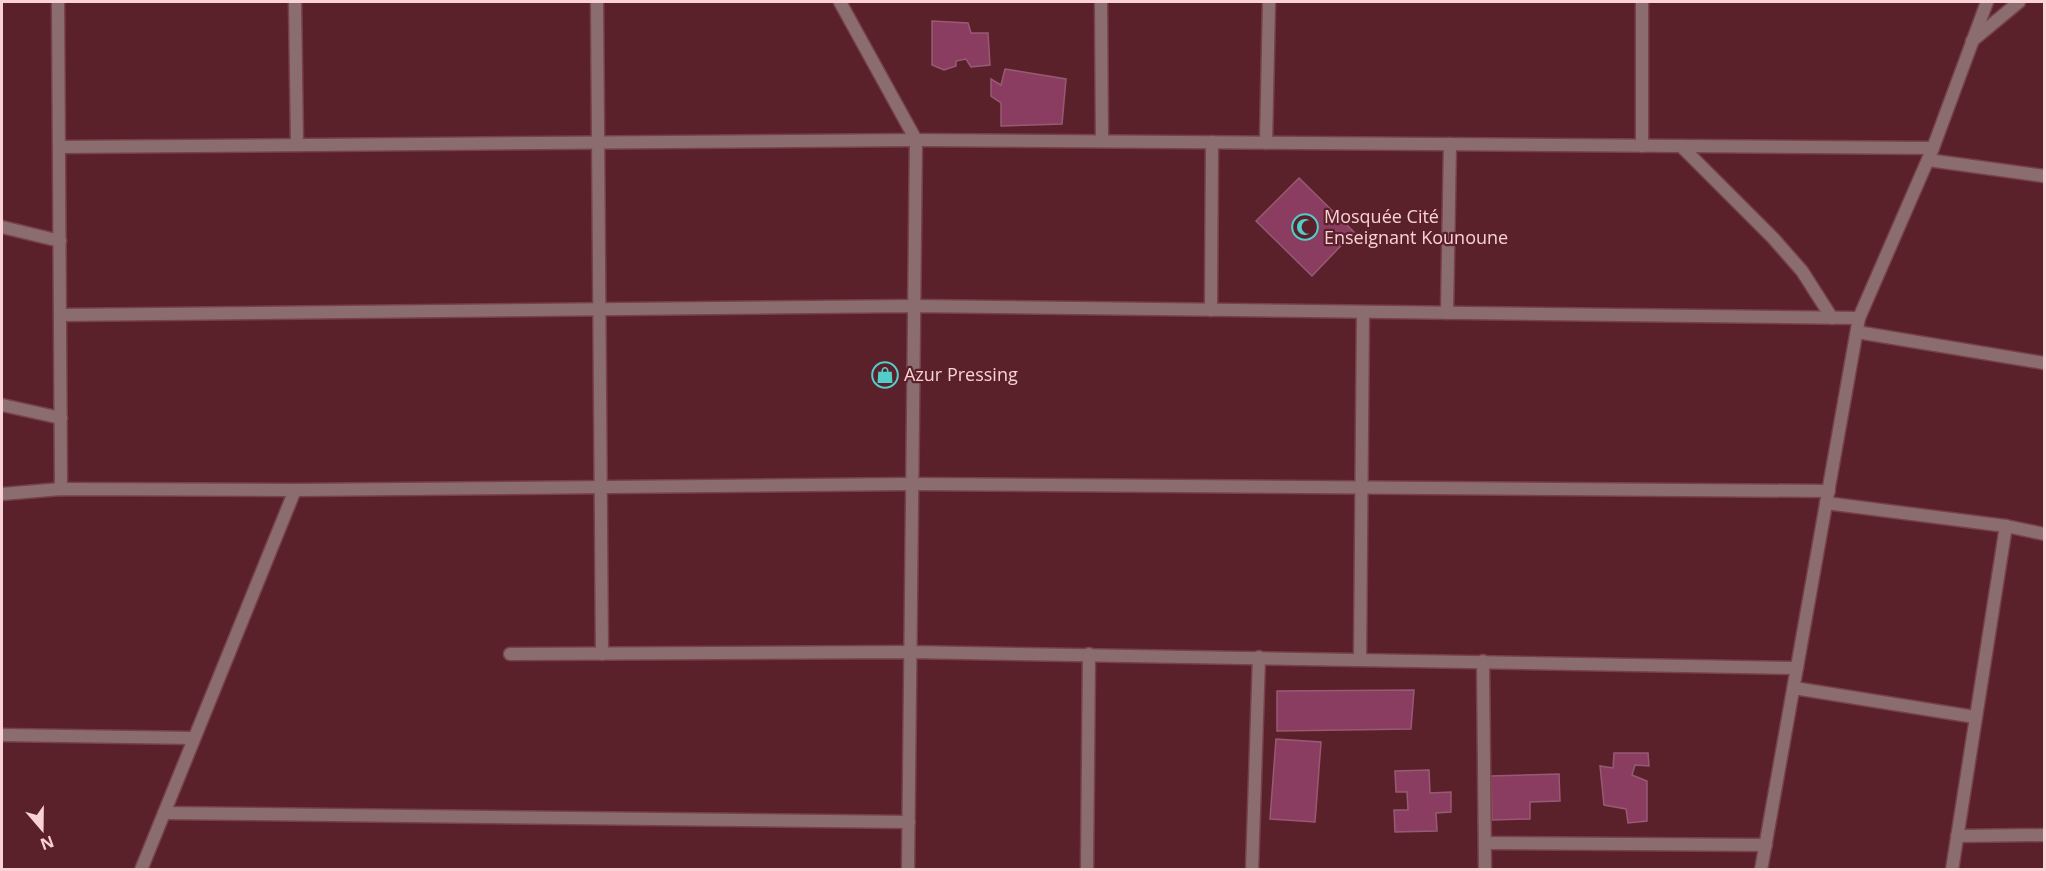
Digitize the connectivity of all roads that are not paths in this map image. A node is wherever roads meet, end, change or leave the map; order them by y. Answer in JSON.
{"nodes":[{"id":1,"x":58,"y":2,"type":"edge"},
{"id":2,"x":296,"y":2,"type":"edge"},
{"id":3,"x":597,"y":2,"type":"edge"},
{"id":4,"x":840,"y":2,"type":"edge"},
{"id":5,"x":1101,"y":2,"type":"edge"},
{"id":6,"x":1269,"y":2,"type":"edge"},
{"id":7,"x":1642,"y":2,"type":"edge"},
{"id":8,"x":1986,"y":2,"type":"edge"},
{"id":9,"x":2019,"y":2,"type":"edge"},
{"id":10,"x":1972,"y":42,"type":"junction"},
{"id":11,"x":916,"y":140,"type":"junction"},
{"id":12,"x":1102,"y":141,"type":"junction"},
{"id":13,"x":598,"y":142,"type":"junction"},
{"id":14,"x":1212,"y":142,"type":"junction"},
{"id":15,"x":1266,"y":143,"type":"junction"},
{"id":16,"x":1450,"y":144,"type":"junction"},
{"id":17,"x":297,"y":145,"type":"junction"},
{"id":18,"x":1642,"y":146,"type":"junction"},
{"id":19,"x":1681,"y":146,"type":"junction"},
{"id":20,"x":59,"y":147,"type":"junction"},
{"id":21,"x":1931,"y":154,"type":"junction"},
{"id":22,"x":2044,"y":176,"type":"edge"},
{"id":23,"x":2,"y":227,"type":"edge"},
{"id":24,"x":60,"y":241,"type":"junction"},
{"id":25,"x":913,"y":306,"type":"junction"},
{"id":26,"x":599,"y":310,"type":"junction"},
{"id":27,"x":1210,"y":310,"type":"junction"},
{"id":28,"x":1363,"y":312,"type":"junction"},
{"id":29,"x":1447,"y":313,"type":"junction"},
{"id":30,"x":60,"y":315,"type":"junction"},
{"id":31,"x":1832,"y":318,"type":"junction"},
{"id":32,"x":1859,"y":318,"type":"junction"},
{"id":33,"x":1857,"y":332,"type":"junction"},
{"id":34,"x":2044,"y":363,"type":"edge"},
{"id":35,"x":2,"y":405,"type":"edge"},
{"id":36,"x":61,"y":418,"type":"junction"},
{"id":37,"x":912,"y":484,"type":"junction"},
{"id":38,"x":1362,"y":486,"type":"junction"},
{"id":39,"x":600,"y":487,"type":"junction"},
{"id":40,"x":61,"y":489,"type":"junction"},
{"id":41,"x":295,"y":490,"type":"junction"},
{"id":42,"x":2,"y":494,"type":"edge"},
{"id":43,"x":1827,"y":497,"type":"junction"},
{"id":44,"x":2006,"y":526,"type":"junction"},
{"id":45,"x":2044,"y":534,"type":"edge"},
{"id":46,"x":910,"y":652,"type":"junction"},
{"id":47,"x":510,"y":654,"type":"dead end"},
{"id":48,"x":602,"y":654,"type":"junction"},
{"id":49,"x":1089,"y":654,"type":"junction"},
{"id":50,"x":1259,"y":657,"type":"junction"},
{"id":51,"x":1360,"y":659,"type":"junction"},
{"id":52,"x":1484,"y":661,"type":"junction"},
{"id":53,"x":1797,"y":668,"type":"junction"},
{"id":54,"x":1794,"y":688,"type":"junction"},
{"id":55,"x":1975,"y":717,"type":"junction"},
{"id":56,"x":2,"y":735,"type":"edge"},
{"id":57,"x":194,"y":738,"type":"junction"},
{"id":58,"x":164,"y":813,"type":"junction"},
{"id":59,"x":909,"y":822,"type":"junction"},
{"id":60,"x":2044,"y":835,"type":"edge"},
{"id":61,"x":1957,"y":836,"type":"junction"},
{"id":62,"x":1485,"y":843,"type":"junction"},
{"id":63,"x":1766,"y":845,"type":"junction"},
{"id":64,"x":141,"y":870,"type":"edge"},
{"id":65,"x":908,"y":870,"type":"edge"},
{"id":66,"x":1087,"y":870,"type":"edge"},
{"id":67,"x":1252,"y":870,"type":"edge"},
{"id":68,"x":1485,"y":870,"type":"edge"},
{"id":69,"x":1761,"y":870,"type":"edge"},
{"id":70,"x":1952,"y":870,"type":"edge"}],
"edges":[{"from":1,"to":20,"type":"street"},
{"from":2,"to":17,"type":"street"},
{"from":3,"to":13,"type":"street"},
{"from":4,"to":11,"type":"street"},
{"from":5,"to":12,"type":"street"},
{"from":6,"to":15,"type":"street"},
{"from":7,"to":18,"type":"street"},
{"from":8,"to":10,"type":"street"},
{"from":9,"to":10,"type":"street"},
{"from":10,"to":21,"type":"street"},
{"from":11,"to":12,"type":"street"},
{"from":11,"to":13,"type":"street"},
{"from":11,"to":25,"type":"street"},
{"from":12,"to":14,"type":"street"},
{"from":13,"to":17,"type":"street"},
{"from":13,"to":26,"type":"street"},
{"from":14,"to":15,"type":"street"},
{"from":14,"to":27,"type":"street"},
{"from":15,"to":16,"type":"street"},
{"from":16,"to":18,"type":"street"},
{"from":16,"to":29,"type":"street"},
{"from":17,"to":20,"type":"street"},
{"from":18,"to":19,"type":"street"},
{"from":19,"to":21,"type":"street"},
{"from":19,"to":31,"type":"street"},
{"from":20,"to":24,"type":"street"},
{"from":21,"to":22,"type":"street"},
{"from":21,"to":32,"type":"street"},
{"from":23,"to":24,"type":"street"},
{"from":24,"to":30,"type":"street"},
{"from":25,"to":26,"type":"street"},
{"from":25,"to":27,"type":"street"},
{"from":25,"to":37,"type":"street"},
{"from":26,"to":30,"type":"street"},
{"from":26,"to":39,"type":"street"},
{"from":27,"to":28,"type":"street"},
{"from":28,"to":29,"type":"street"},
{"from":28,"to":38,"type":"street"},
{"from":29,"to":31,"type":"street"},
{"from":30,"to":36,"type":"street"},
{"from":31,"to":32,"type":"street"},
{"from":32,"to":33,"type":"street"},
{"from":33,"to":34,"type":"street"},
{"from":33,"to":43,"type":"street"},
{"from":35,"to":36,"type":"street"},
{"from":36,"to":40,"type":"street"},
{"from":37,"to":38,"type":"street"},
{"from":37,"to":39,"type":"street"},
{"from":37,"to":46,"type":"street"},
{"from":38,"to":43,"type":"street"},
{"from":38,"to":51,"type":"street"},
{"from":39,"to":41,"type":"street"},
{"from":39,"to":48,"type":"street"},
{"from":40,"to":41,"type":"street"},
{"from":40,"to":42,"type":"street"},
{"from":41,"to":57,"type":"street"},
{"from":43,"to":44,"type":"street"},
{"from":43,"to":53,"type":"street"},
{"from":44,"to":45,"type":"street"},
{"from":44,"to":55,"type":"street"},
{"from":46,"to":48,"type":"street"},
{"from":46,"to":49,"type":"street"},
{"from":46,"to":59,"type":"street"},
{"from":47,"to":48,"type":"street"},
{"from":49,"to":50,"type":"street"},
{"from":49,"to":66,"type":"street"},
{"from":50,"to":51,"type":"street"},
{"from":50,"to":67,"type":"street"},
{"from":51,"to":52,"type":"street"},
{"from":52,"to":53,"type":"street"},
{"from":52,"to":62,"type":"street"},
{"from":53,"to":54,"type":"street"},
{"from":54,"to":55,"type":"street"},
{"from":54,"to":63,"type":"street"},
{"from":55,"to":61,"type":"street"},
{"from":56,"to":57,"type":"street"},
{"from":57,"to":58,"type":"street"},
{"from":58,"to":59,"type":"street"},
{"from":58,"to":64,"type":"street"},
{"from":59,"to":65,"type":"street"},
{"from":60,"to":61,"type":"street"},
{"from":61,"to":70,"type":"street"},
{"from":62,"to":63,"type":"street"},
{"from":62,"to":68,"type":"street"},
{"from":63,"to":69,"type":"street"}]}
